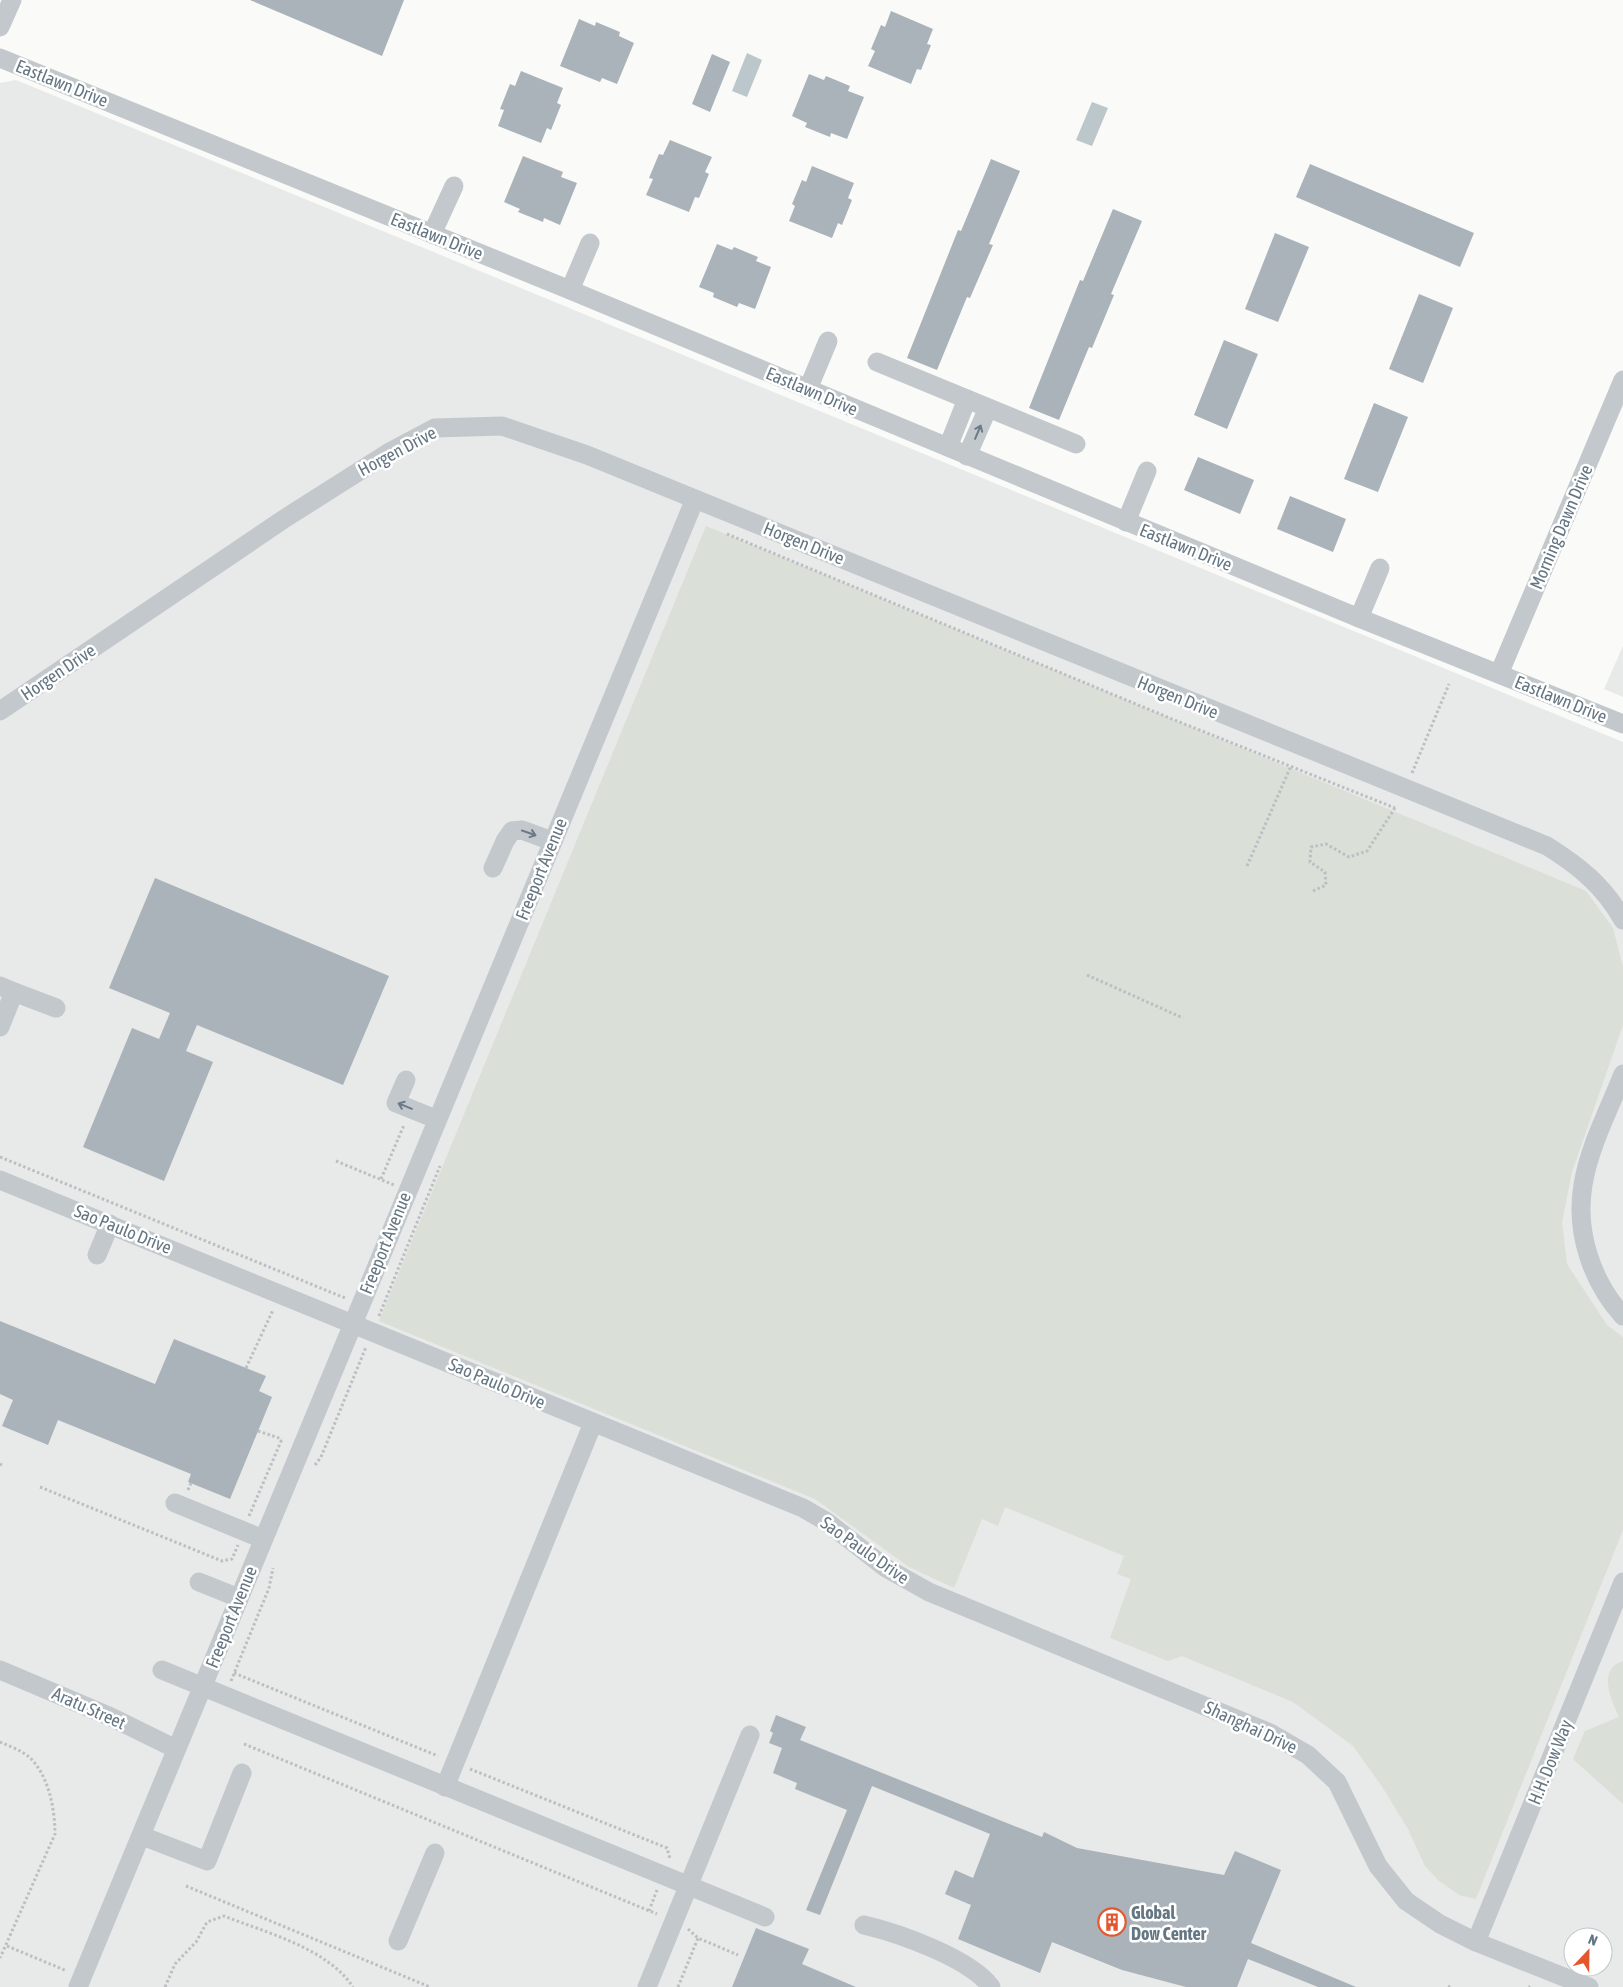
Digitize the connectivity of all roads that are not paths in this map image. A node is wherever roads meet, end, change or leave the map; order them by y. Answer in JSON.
{"nodes":[{"id":1,"x":12,"y":0,"type":"edge"},
{"id":2,"x":0,"y":27,"type":"edge"},
{"id":3,"x":0,"y":58,"type":"edge"},
{"id":4,"x":454,"y":186,"type":"dead end"},
{"id":5,"x":432,"y":234,"type":"junction"},
{"id":6,"x":590,"y":243,"type":"dead end"},
{"id":7,"x":570,"y":290,"type":"junction"},
{"id":8,"x":828,"y":341,"type":"dead end"},
{"id":9,"x":877,"y":362,"type":"dead end"},
{"id":10,"x":1623,"y":380,"type":"edge"},
{"id":11,"x":808,"y":389,"type":"junction"},
{"id":12,"x":967,"y":399,"type":"junction"},
{"id":13,"x":988,"y":408,"type":"junction"},
{"id":14,"x":1076,"y":444,"type":"dead end"},
{"id":15,"x":948,"y":447,"type":"junction"},
{"id":16,"x":967,"y":456,"type":"junction"},
{"id":17,"x":1147,"y":471,"type":"dead end"},
{"id":18,"x":695,"y":499,"type":"junction"},
{"id":19,"x":1126,"y":522,"type":"junction"},
{"id":20,"x":1380,"y":568,"type":"dead end"},
{"id":21,"x":1359,"y":618,"type":"junction"},
{"id":22,"x":1499,"y":674,"type":"junction"},
{"id":23,"x":0,"y":711,"type":"edge"},
{"id":24,"x":1623,"y":724,"type":"edge"},
{"id":25,"x":552,"y":841,"type":"junction"},
{"id":26,"x":493,"y":868,"type":"dead end"},
{"id":27,"x":1623,"y":920,"type":"edge"},
{"id":28,"x":7,"y":989,"type":"edge"},
{"id":29,"x":56,"y":1008,"type":"dead end"},
{"id":30,"x":0,"y":1027,"type":"edge"},
{"id":31,"x":1623,"y":1074,"type":"edge"},
{"id":32,"x":406,"y":1080,"type":"dead end"},
{"id":33,"x":436,"y":1119,"type":"junction"},
{"id":34,"x":0,"y":1180,"type":"edge"},
{"id":35,"x":110,"y":1224,"type":"junction"},
{"id":36,"x":98,"y":1255,"type":"dead end"},
{"id":37,"x":1623,"y":1316,"type":"edge"},
{"id":38,"x":352,"y":1323,"type":"junction"},
{"id":39,"x":593,"y":1423,"type":"junction"},
{"id":40,"x":175,"y":1503,"type":"dead end"},
{"id":41,"x":263,"y":1539,"type":"junction"},
{"id":42,"x":199,"y":1582,"type":"dead end"},
{"id":43,"x":1623,"y":1582,"type":"edge"},
{"id":44,"x":238,"y":1598,"type":"junction"},
{"id":45,"x":980,"y":1614,"type":"joint"},
{"id":46,"x":0,"y":1670,"type":"edge"},
{"id":47,"x":162,"y":1670,"type":"dead end"},
{"id":48,"x":202,"y":1686,"type":"junction"},
{"id":49,"x":750,"y":1735,"type":"dead end"},
{"id":50,"x":176,"y":1749,"type":"junction"},
{"id":51,"x":242,"y":1773,"type":"dead end"},
{"id":52,"x":445,"y":1787,"type":"junction"},
{"id":53,"x":142,"y":1836,"type":"junction"},
{"id":54,"x":435,"y":1853,"type":"dead end"},
{"id":55,"x":688,"y":1887,"type":"junction"},
{"id":56,"x":765,"y":1918,"type":"dead end"},
{"id":57,"x":864,"y":1925,"type":"dead end"},
{"id":58,"x":398,"y":1941,"type":"dead end"},
{"id":59,"x":1476,"y":1942,"type":"junction"},
{"id":60,"x":80,"y":1983,"type":"edge"},
{"id":61,"x":647,"y":1987,"type":"edge"},
{"id":62,"x":991,"y":1987,"type":"edge"},
{"id":63,"x":1589,"y":1987,"type":"edge"}],
"edges":[{"from":1,"to":2,"type":"street"},
{"from":3,"to":5,"type":"street","name":"Eastlawn Drive"},
{"from":4,"to":5,"type":"street"},
{"from":5,"to":7,"type":"street","name":"Eastlawn Drive"},
{"from":6,"to":7,"type":"street"},
{"from":7,"to":11,"type":"street","name":"Eastlawn Drive"},
{"from":8,"to":11,"type":"street"},
{"from":9,"to":12,"type":"street"},
{"from":10,"to":22,"type":"street","name":"Morning Dawn Drive"},
{"from":11,"to":15,"type":"street","name":"Eastlawn Drive"},
{"from":12,"to":13,"type":"street"},
{"from":12,"to":15,"type":"street"},
{"from":13,"to":14,"type":"street"},
{"from":16,"to":13,"type":"street","one_way":true},
{"from":15,"to":16,"type":"street","name":"Eastlawn Drive"},
{"from":16,"to":19,"type":"street","name":"Eastlawn Drive"},
{"from":17,"to":19,"type":"street"},
{"from":18,"to":23,"type":"street","name":"Horgen Drive"},
{"from":18,"to":25,"type":"street","name":"Freeport Avenue"},
{"from":18,"to":27,"type":"street","name":"Horgen Drive"},
{"from":19,"to":21,"type":"street","name":"Eastlawn Drive"},
{"from":20,"to":21,"type":"street"},
{"from":21,"to":22,"type":"street","name":"Eastlawn Drive"},
{"from":22,"to":24,"type":"street","name":"Eastlawn Drive"},
{"from":26,"to":25,"type":"street","one_way":true},
{"from":25,"to":33,"type":"street","name":"Freeport Avenue"},
{"from":28,"to":29,"type":"street"},
{"from":28,"to":30,"type":"street"},
{"from":31,"to":37,"type":"street"},
{"from":33,"to":32,"type":"street","one_way":true},
{"from":33,"to":38,"type":"street","name":"Freeport Avenue"},
{"from":34,"to":35,"type":"street","name":"Sao Paulo Drive"},
{"from":35,"to":36,"type":"street"},
{"from":35,"to":38,"type":"street","name":"Sao Paulo Drive"},
{"from":38,"to":39,"type":"street","name":"Sao Paulo Drive"},
{"from":38,"to":41,"type":"street","name":"Freeport Avenue"},
{"from":39,"to":45,"type":"street","name":"Sao Paulo Drive"},
{"from":39,"to":52,"type":"street"},
{"from":40,"to":41,"type":"street"},
{"from":41,"to":44,"type":"street","name":"Freeport Avenue"},
{"from":42,"to":44,"type":"street"},
{"from":43,"to":59,"type":"street","name":"H.H. Dow Way"},
{"from":44,"to":48,"type":"street","name":"Freeport Avenue"},
{"from":45,"to":59,"type":"street","name":"Shanghai Drive"},
{"from":46,"to":50,"type":"street","name":"Aratu Street"},
{"from":47,"to":48,"type":"street"},
{"from":48,"to":50,"type":"street","name":"Freeport Avenue"},
{"from":48,"to":52,"type":"street"},
{"from":49,"to":55,"type":"street"},
{"from":50,"to":53,"type":"street","name":"Freeport Avenue"},
{"from":51,"to":53,"type":"street"},
{"from":52,"to":55,"type":"street"},
{"from":53,"to":60,"type":"street","name":"Freeport Avenue"},
{"from":54,"to":58,"type":"street"},
{"from":55,"to":56,"type":"street"},
{"from":55,"to":61,"type":"street"},
{"from":57,"to":62,"type":"street"},
{"from":59,"to":63,"type":"street","name":"Shanghai Drive"}]}
